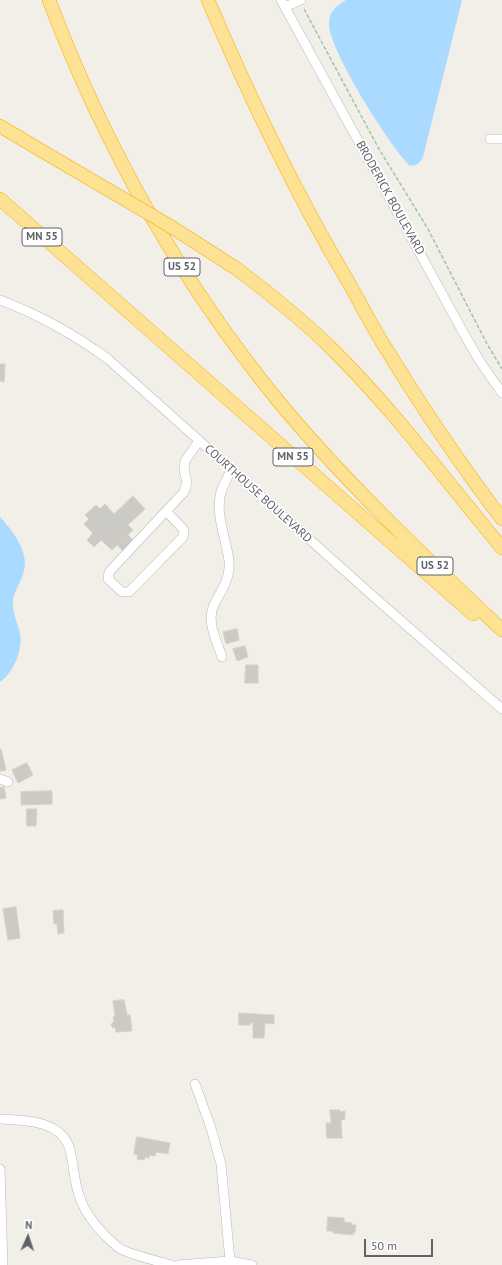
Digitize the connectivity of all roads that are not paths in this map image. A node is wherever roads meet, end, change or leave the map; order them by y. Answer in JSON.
{"nodes":[{"id":1,"x":50,"y":0,"type":"edge"},
{"id":2,"x":208,"y":0,"type":"edge"},
{"id":3,"x":300,"y":0,"type":"edge"},
{"id":4,"x":283,"y":4,"type":"edge"},
{"id":5,"x":0,"y":126,"type":"edge"},
{"id":6,"x":490,"y":139,"type":"dead end"},
{"id":7,"x":502,"y":139,"type":"edge"},
{"id":8,"x":0,"y":200,"type":"edge"},
{"id":9,"x":0,"y":300,"type":"edge"},
{"id":10,"x":502,"y":393,"type":"edge"},
{"id":11,"x":199,"y":441,"type":"junction"},
{"id":12,"x":231,"y":470,"type":"junction"},
{"id":13,"x":166,"y":511,"type":"junction"},
{"id":14,"x":502,"y":519,"type":"edge"},
{"id":15,"x":502,"y":548,"type":"edge"},
{"id":16,"x":502,"y":630,"type":"edge"},
{"id":17,"x":502,"y":638,"type":"edge"},
{"id":18,"x":222,"y":657,"type":"dead end"},
{"id":19,"x":502,"y":709,"type":"edge"},
{"id":20,"x":195,"y":1084,"type":"dead end"},
{"id":21,"x":0,"y":1119,"type":"edge"},
{"id":22,"x":0,"y":1169,"type":"edge"},
{"id":23,"x":230,"y":1261,"type":"junction"},
{"id":24,"x":2,"y":1262,"type":"edge"},
{"id":25,"x":171,"y":1265,"type":"edge"},
{"id":26,"x":178,"y":1265,"type":"edge"},
{"id":27,"x":252,"y":1265,"type":"edge"}],
"edges":[{"from":1,"to":16,"type":"highway","number":"US 52"},
{"from":2,"to":14,"type":"highway"},
{"from":3,"to":4,"type":"street"},
{"from":4,"to":10,"type":"street","name":"BRODERICK BOULEVARD"},
{"from":5,"to":15,"type":"highway","bridge":true},
{"from":6,"to":7,"type":"street"},
{"from":8,"to":17,"type":"highway","number":"MN 55"},
{"from":9,"to":11,"type":"street","name":"COURTHOUSE BOULEVARD"},
{"from":11,"to":12,"type":"street","name":"COURTHOUSE BOULEVARD"},
{"from":11,"to":13,"type":"street"},
{"from":12,"to":18,"type":"street"},
{"from":12,"to":19,"type":"street","name":"COURTHOUSE BOULEVARD"},
{"from":13,"to":13,"type":"street"},
{"from":20,"to":23,"type":"street"},
{"from":21,"to":25,"type":"street"},
{"from":22,"to":24,"type":"street"},
{"from":23,"to":26,"type":"street"},
{"from":23,"to":27,"type":"street"}]}
